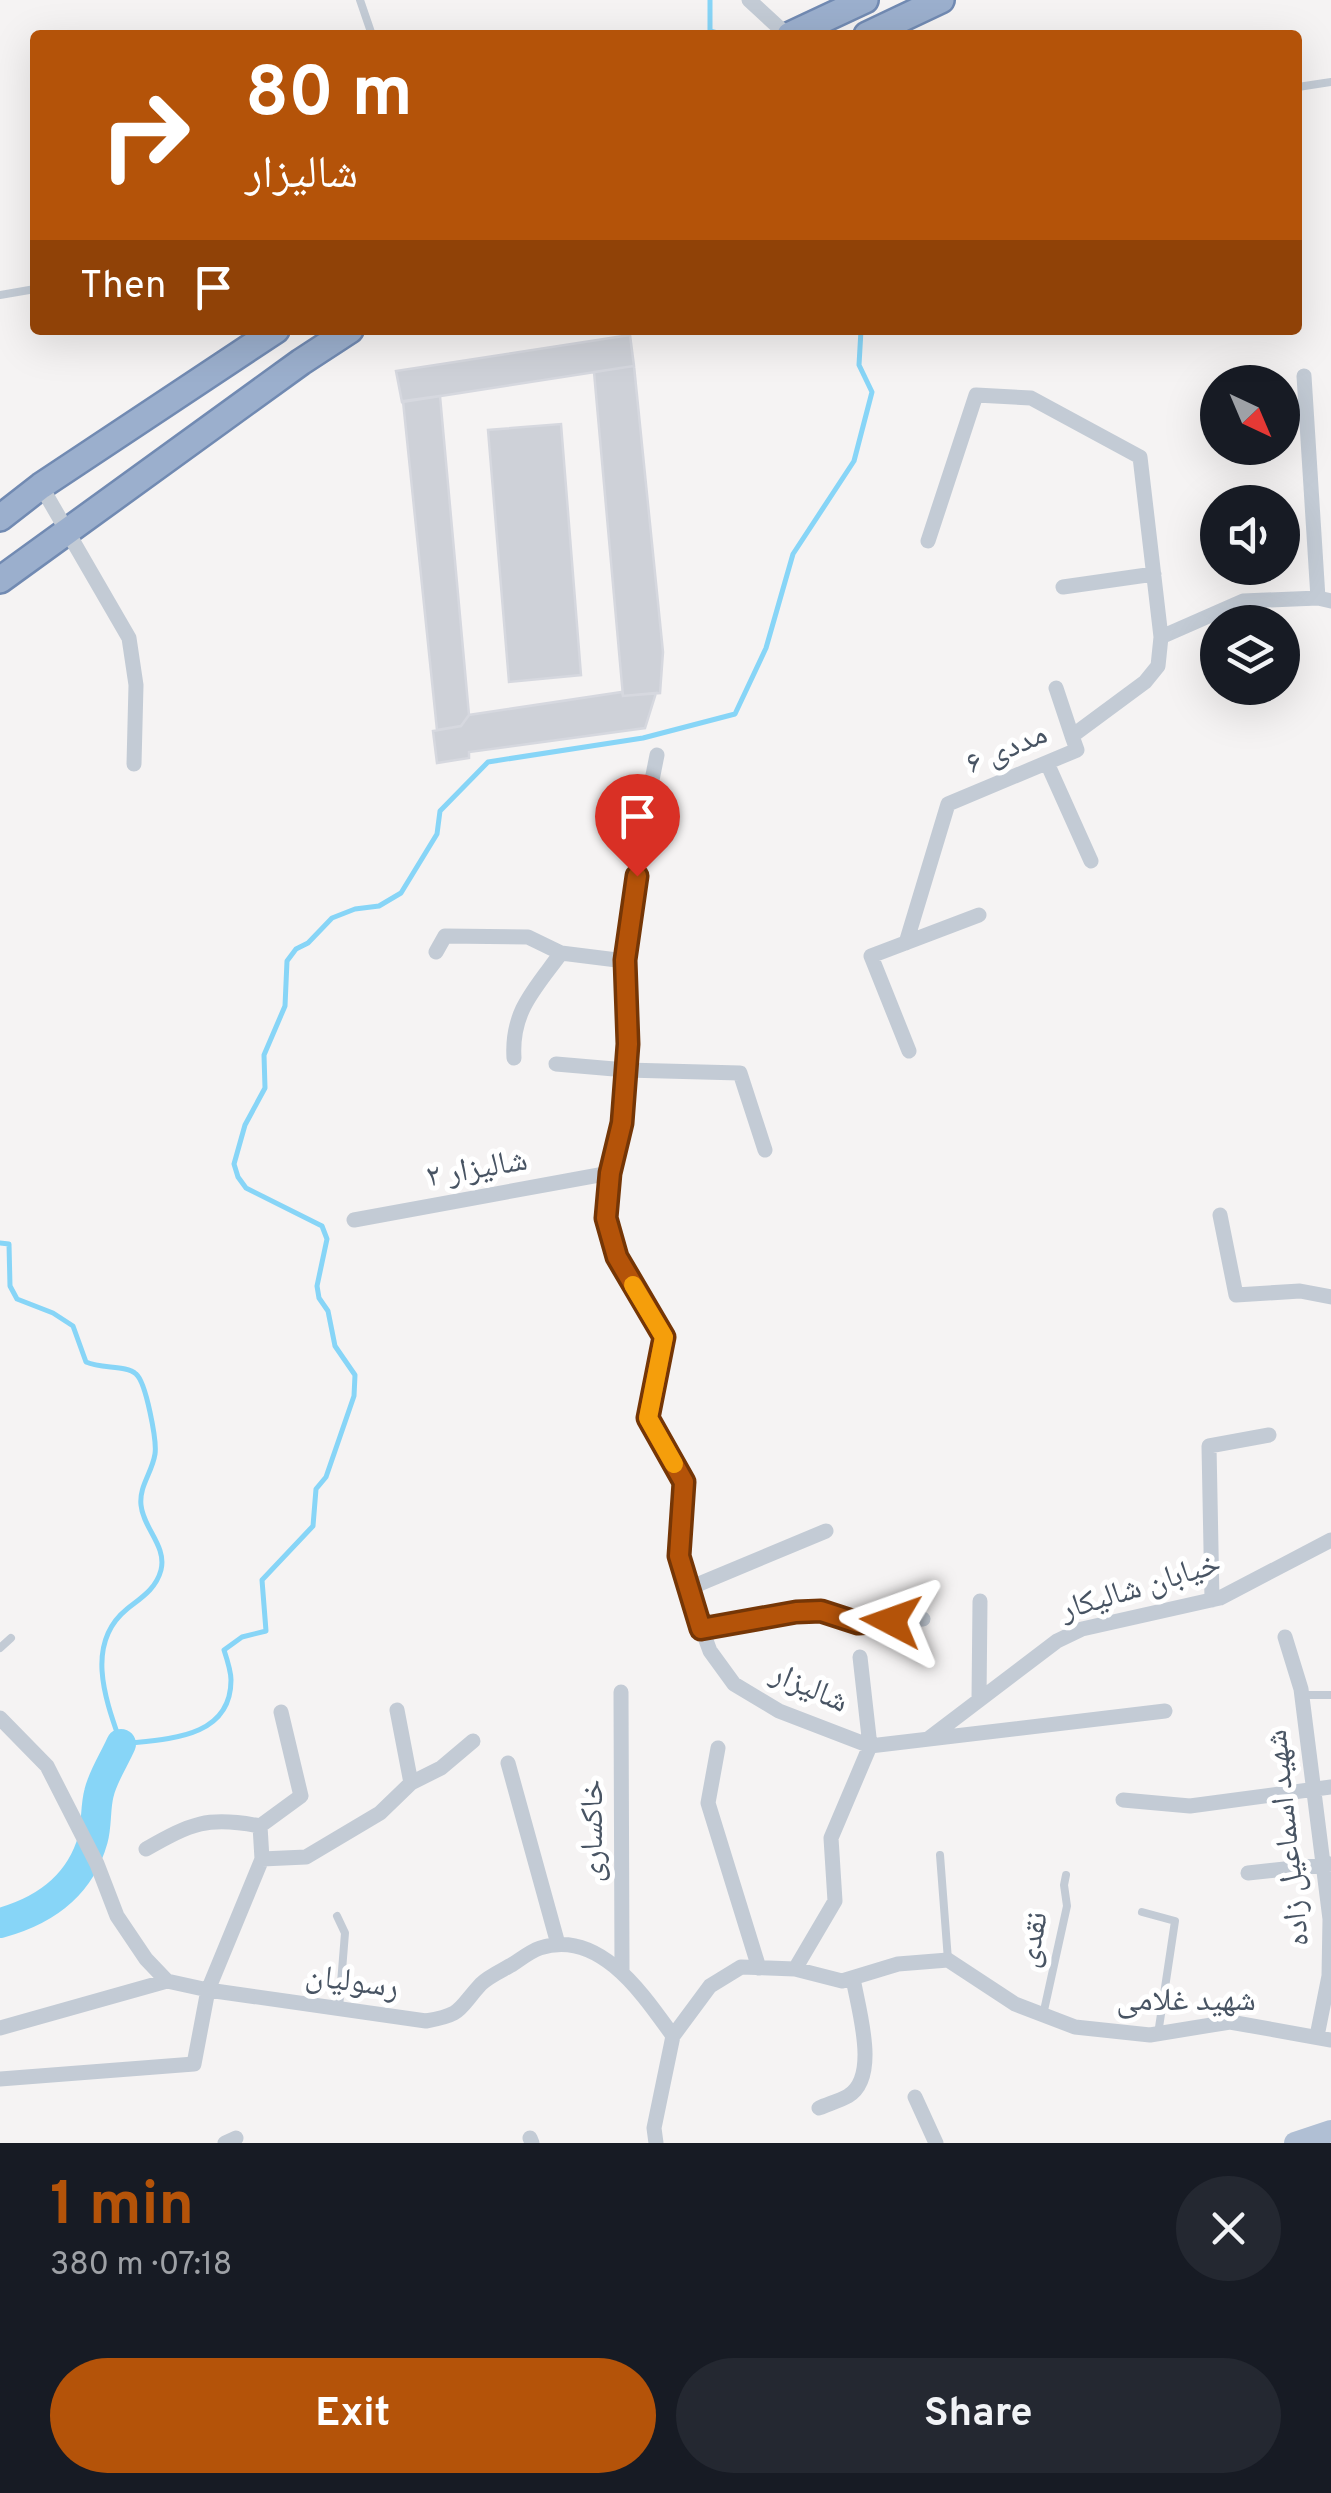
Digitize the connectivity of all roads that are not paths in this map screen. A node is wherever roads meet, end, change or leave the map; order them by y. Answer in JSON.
{"nodes":[{"id":1,"x":360,"y":0,"type":"edge"},
{"id":2,"x":749,"y":0,"type":"edge"},
{"id":3,"x":865,"y":0,"type":"edge"},
{"id":4,"x":941,"y":0,"type":"edge"},
{"id":5,"x":370,"y":30,"type":"edge"},
{"id":6,"x":783,"y":30,"type":"edge"},
{"id":7,"x":800,"y":30,"type":"edge"},
{"id":8,"x":878,"y":30,"type":"edge"},
{"id":9,"x":1331,"y":82,"type":"edge"},
{"id":10,"x":1302,"y":86,"type":"edge"},
{"id":11,"x":30,"y":291,"type":"edge"},
{"id":12,"x":0,"y":295,"type":"edge"},
{"id":13,"x":268,"y":335,"type":"edge"},
{"id":14,"x":342,"y":335,"type":"edge"},
{"id":15,"x":1304,"y":376,"type":"dead end"},
{"id":16,"x":41,"y":486,"type":"junction"},
{"id":17,"x":0,"y":518,"type":"edge"},
{"id":18,"x":66,"y":530,"type":"junction"},
{"id":19,"x":928,"y":542,"type":"dead end"},
{"id":20,"x":1154,"y":574,"type":"junction"},
{"id":21,"x":0,"y":580,"type":"edge"},
{"id":22,"x":1063,"y":587,"type":"dead end"},
{"id":23,"x":1324,"y":600,"type":"edge"},
{"id":24,"x":1161,"y":637,"type":"junction"},
{"id":25,"x":1056,"y":688,"type":"dead end"},
{"id":26,"x":1072,"y":736,"type":"junction"},
{"id":27,"x":657,"y":755,"type":"dead end"},
{"id":28,"x":1047,"y":763,"type":"junction"},
{"id":29,"x":134,"y":764,"type":"dead end"},
{"id":30,"x":1090,"y":862,"type":"dead end"},
{"id":31,"x":979,"y":915,"type":"dead end"},
{"id":32,"x":906,"y":943,"type":"junction"},
{"id":33,"x":436,"y":952,"type":"dead end"},
{"id":34,"x":560,"y":953,"type":"junction"},
{"id":35,"x":625,"y":960,"type":"junction"},
{"id":36,"x":908,"y":1051,"type":"dead end"},
{"id":37,"x":514,"y":1058,"type":"dead end"},
{"id":38,"x":556,"y":1064,"type":"dead end"},
{"id":39,"x":626,"y":1070,"type":"junction"},
{"id":40,"x":765,"y":1150,"type":"dead end"},
{"id":41,"x":610,"y":1173,"type":"junction"},
{"id":42,"x":1220,"y":1216,"type":"dead end"},
{"id":43,"x":354,"y":1220,"type":"dead end"},
{"id":44,"x":1331,"y":1298,"type":"edge"},
{"id":45,"x":1269,"y":1435,"type":"dead end"},
{"id":46,"x":826,"y":1531,"type":"dead end"},
{"id":47,"x":1331,"y":1540,"type":"edge"},
{"id":48,"x":686,"y":1589,"type":"junction"},
{"id":49,"x":1212,"y":1600,"type":"junction"},
{"id":50,"x":980,"y":1601,"type":"dead end"},
{"id":51,"x":923,"y":1619,"type":"dead end"},
{"id":52,"x":701,"y":1629,"type":"junction"},
{"id":53,"x":1284,"y":1637,"type":"dead end"},
{"id":54,"x":11,"y":1638,"type":"dead end"},
{"id":55,"x":0,"y":1648,"type":"edge"},
{"id":56,"x":860,"y":1657,"type":"dead end"},
{"id":57,"x":621,"y":1692,"type":"dead end"},
{"id":58,"x":1331,"y":1694,"type":"edge"},
{"id":59,"x":1302,"y":1695,"type":"junction"},
{"id":60,"x":979,"y":1699,"type":"junction"},
{"id":61,"x":397,"y":1710,"type":"dead end"},
{"id":62,"x":1164,"y":1711,"type":"dead end"},
{"id":63,"x":282,"y":1712,"type":"dead end"},
{"id":64,"x":0,"y":1718,"type":"edge"},
{"id":65,"x":928,"y":1739,"type":"junction"},
{"id":66,"x":472,"y":1740,"type":"dead end"},
{"id":67,"x":870,"y":1746,"type":"junction"},
{"id":68,"x":718,"y":1748,"type":"dead end"},
{"id":69,"x":508,"y":1763,"type":"dead end"},
{"id":70,"x":410,"y":1784,"type":"junction"},
{"id":71,"x":1322,"y":1788,"type":"edge"},
{"id":72,"x":1123,"y":1800,"type":"dead end"},
{"id":73,"x":260,"y":1826,"type":"junction"},
{"id":74,"x":146,"y":1850,"type":"dead end"},
{"id":75,"x":940,"y":1856,"type":"dead end"},
{"id":76,"x":262,"y":1859,"type":"junction"},
{"id":77,"x":1327,"y":1864,"type":"edge"},
{"id":78,"x":1248,"y":1872,"type":"dead end"},
{"id":79,"x":1066,"y":1874,"type":"dead end"},
{"id":80,"x":1142,"y":1912,"type":"dead end"},
{"id":81,"x":337,"y":1916,"type":"dead end"},
{"id":82,"x":558,"y":1944,"type":"junction"},
{"id":83,"x":948,"y":1960,"type":"junction"},
{"id":84,"x":760,"y":1968,"type":"junction"},
{"id":85,"x":795,"y":1969,"type":"junction"},
{"id":86,"x":622,"y":1970,"type":"junction"},
{"id":87,"x":854,"y":1978,"type":"junction"},
{"id":88,"x":167,"y":1981,"type":"junction"},
{"id":89,"x":208,"y":1990,"type":"junction"},
{"id":90,"x":339,"y":2008,"type":"junction"},
{"id":91,"x":1044,"y":2015,"type":"junction"},
{"id":92,"x":0,"y":2028,"type":"edge"},
{"id":93,"x":1158,"y":2034,"type":"junction"},
{"id":94,"x":673,"y":2036,"type":"junction"},
{"id":95,"x":1324,"y":2038,"type":"edge"},
{"id":96,"x":0,"y":2079,"type":"edge"},
{"id":97,"x":915,"y":2097,"type":"dead end"},
{"id":98,"x":818,"y":2108,"type":"dead end"},
{"id":99,"x":1331,"y":2131,"type":"edge"},
{"id":100,"x":656,"y":2143,"type":"edge"},
{"id":101,"x":936,"y":2143,"type":"edge"},
{"id":102,"x":1294,"y":2143,"type":"edge"}],
"edges":[{"from":1,"to":5,"type":"lane"},
{"from":2,"to":6,"type":"street"},
{"from":3,"to":7,"type":"highway"},
{"from":4,"to":8,"type":"highway"},
{"from":9,"to":10,"type":"lane"},
{"from":11,"to":12,"type":"lane"},
{"from":13,"to":16,"type":"highway"},
{"from":14,"to":18,"type":"highway"},
{"from":15,"to":23,"type":"street"},
{"from":16,"to":17,"type":"highway"},
{"from":16,"to":18,"type":"street"},
{"from":18,"to":21,"type":"highway"},
{"from":18,"to":29,"type":"street"},
{"from":19,"to":20,"type":"street"},
{"from":20,"to":22,"type":"street"},
{"from":20,"to":24,"type":"street"},
{"from":23,"to":24,"type":"street"},
{"from":24,"to":26,"type":"street","name":"مددی ۶"},
{"from":25,"to":26,"type":"street"},
{"from":26,"to":28,"type":"street","name":"مددی ۶"},
{"from":27,"to":35,"type":"street","name":"شالیزار"},
{"from":28,"to":30,"type":"street"},
{"from":28,"to":32,"type":"street","name":"مددی ۶"},
{"from":31,"to":32,"type":"street"},
{"from":32,"to":36,"type":"street"},
{"from":33,"to":34,"type":"street"},
{"from":34,"to":35,"type":"street"},
{"from":34,"to":37,"type":"street"},
{"from":35,"to":39,"type":"street","name":"شالیزار"},
{"from":38,"to":39,"type":"street"},
{"from":39,"to":40,"type":"street"},
{"from":39,"to":41,"type":"street","name":"شالیزار"},
{"from":41,"to":43,"type":"street","name":"شالیزار ۲"},
{"from":41,"to":48,"type":"street","name":"شالیزار"},
{"from":42,"to":44,"type":"street"},
{"from":45,"to":49,"type":"street"},
{"from":46,"to":48,"type":"street"},
{"from":47,"to":49,"type":"street","name":"خیابان شالیکار"},
{"from":48,"to":52,"type":"street","name":"شالیزار"},
{"from":49,"to":60,"type":"street","name":"خیابان شالیکار"},
{"from":50,"to":60,"type":"street"},
{"from":51,"to":52,"type":"street"},
{"from":52,"to":67,"type":"street","name":"شالیزار"},
{"from":53,"to":59,"type":"street","name":"شهید اسماعیل زاده"},
{"from":54,"to":55,"type":"lane"},
{"from":56,"to":67,"type":"street"},
{"from":57,"to":86,"type":"street","name":"خاکساری"},
{"from":58,"to":59,"type":"lane"},
{"from":59,"to":71,"type":"street","name":"شهید اسماعیل زاده"},
{"from":60,"to":65,"type":"street","name":"خیابان شالیکار"},
{"from":61,"to":70,"type":"street"},
{"from":62,"to":65,"type":"street"},
{"from":63,"to":73,"type":"street"},
{"from":64,"to":88,"type":"street"},
{"from":65,"to":67,"type":"street"},
{"from":66,"to":70,"type":"street"},
{"from":67,"to":85,"type":"street","name":"شالیزار"},
{"from":68,"to":84,"type":"street"},
{"from":69,"to":82,"type":"street"},
{"from":70,"to":76,"type":"street"},
{"from":71,"to":72,"type":"street"},
{"from":71,"to":77,"type":"street","name":"شهید اسماعیل زاده"},
{"from":73,"to":74,"type":"street"},
{"from":73,"to":76,"type":"street"},
{"from":75,"to":83,"type":"lane"},
{"from":76,"to":89,"type":"street"},
{"from":77,"to":78,"type":"street"},
{"from":77,"to":95,"type":"street","name":"شهید اسماعیل زاده"},
{"from":79,"to":91,"type":"lane","name":"نقدی"},
{"from":80,"to":93,"type":"lane"},
{"from":81,"to":90,"type":"lane"},
{"from":82,"to":86,"type":"street"},
{"from":82,"to":90,"type":"street","name":"رسولیان"},
{"from":83,"to":87,"type":"street"},
{"from":83,"to":91,"type":"street","name":"شهید غلامی"},
{"from":84,"to":85,"type":"street"},
{"from":84,"to":94,"type":"street"},
{"from":85,"to":87,"type":"street"},
{"from":86,"to":94,"type":"street"},
{"from":87,"to":98,"type":"street"},
{"from":88,"to":89,"type":"street","name":"رسولیان"},
{"from":88,"to":92,"type":"street"},
{"from":89,"to":90,"type":"street","name":"رسولیان"},
{"from":89,"to":96,"type":"street"},
{"from":91,"to":93,"type":"street","name":"شهید غلامی"},
{"from":93,"to":95,"type":"street","name":"شهید غلامی"},
{"from":94,"to":100,"type":"street"},
{"from":97,"to":101,"type":"street"},
{"from":99,"to":102,"type":"main road"}]}
